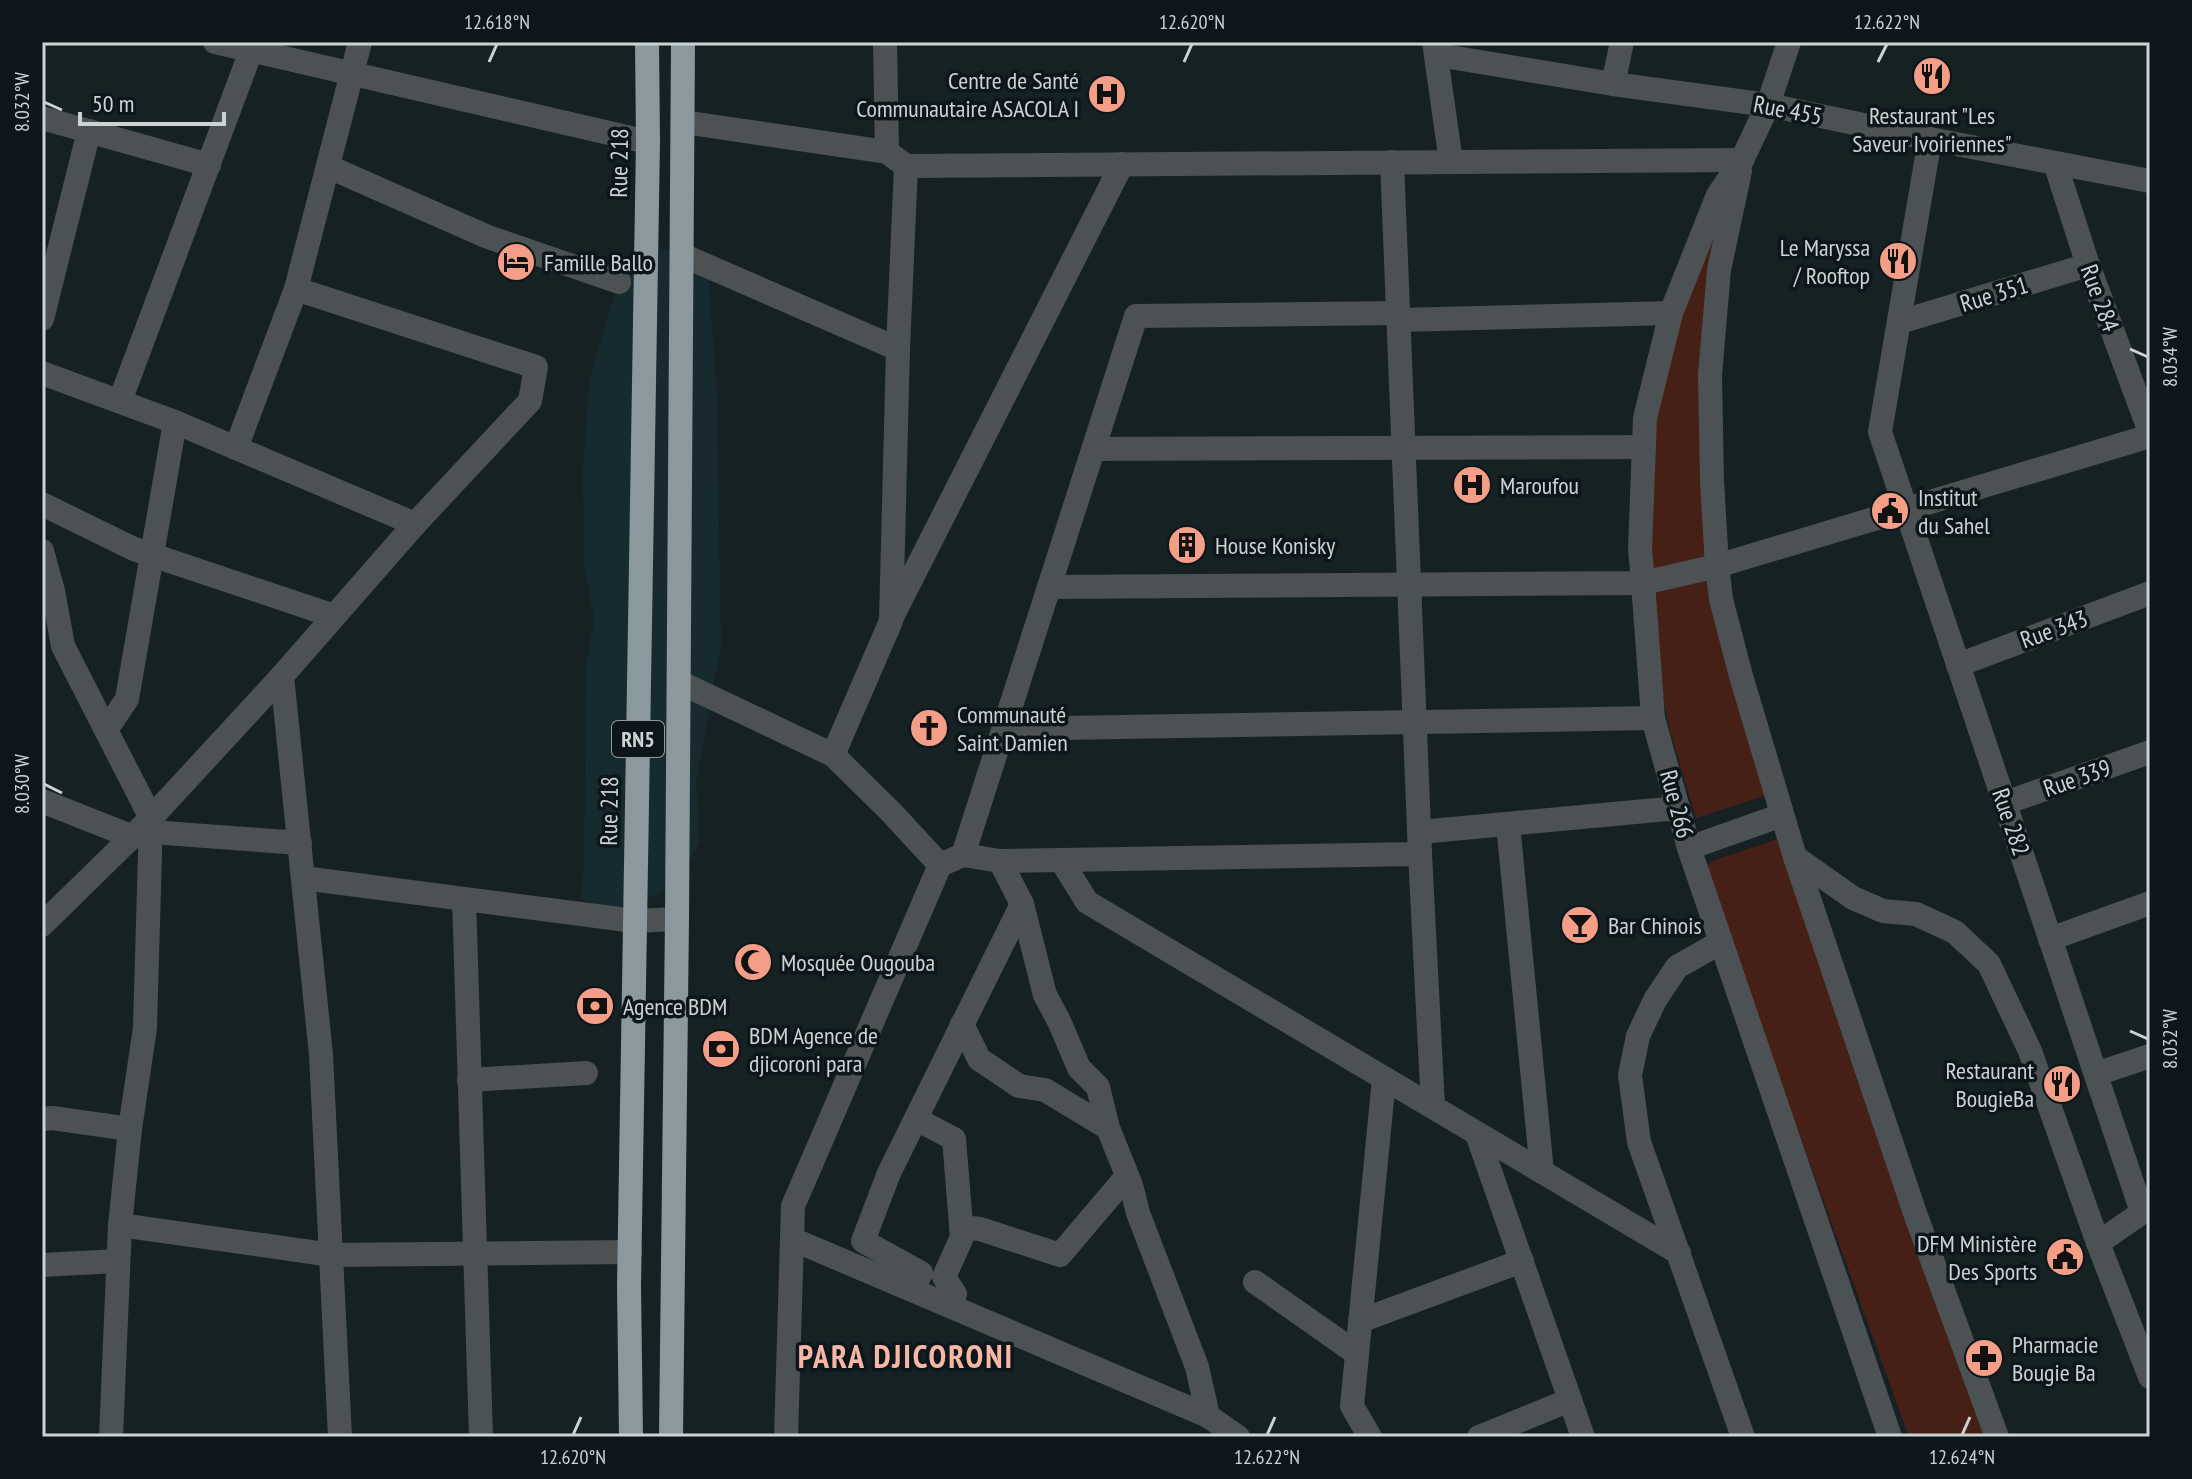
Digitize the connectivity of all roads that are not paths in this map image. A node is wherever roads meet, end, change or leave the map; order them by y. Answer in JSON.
{"nodes":[{"id":1,"x":360,"y":42,"type":"edge"},
{"id":2,"x":647,"y":42,"type":"edge"},
{"id":3,"x":683,"y":42,"type":"edge"},
{"id":4,"x":885,"y":42,"type":"edge"},
{"id":5,"x":1622,"y":42,"type":"edge"},
{"id":6,"x":1789,"y":42,"type":"edge"},
{"id":7,"x":220,"y":43,"type":"edge"},
{"id":8,"x":1436,"y":49,"type":"edge"},
{"id":9,"x":251,"y":51,"type":"junction"},
{"id":10,"x":352,"y":75,"type":"junction"},
{"id":11,"x":1613,"y":84,"type":"junction"},
{"id":12,"x":1768,"y":105,"type":"junction"},
{"id":13,"x":42,"y":118,"type":"edge"},
{"id":14,"x":683,"y":122,"type":"junction"},
{"id":15,"x":89,"y":131,"type":"junction"},
{"id":16,"x":1930,"y":139,"type":"junction"},
{"id":17,"x":648,"y":142,"type":"junction"},
{"id":18,"x":896,"y":159,"type":"junction"},
{"id":19,"x":1742,"y":160,"type":"junction"},
{"id":20,"x":1392,"y":162,"type":"junction"},
{"id":21,"x":1451,"y":162,"type":"junction"},
{"id":22,"x":2055,"y":163,"type":"junction"},
{"id":23,"x":1122,"y":164,"type":"junction"},
{"id":24,"x":209,"y":165,"type":"junction"},
{"id":25,"x":329,"y":167,"type":"junction"},
{"id":26,"x":2150,"y":181,"type":"edge"},
{"id":27,"x":682,"y":255,"type":"junction"},
{"id":28,"x":2088,"y":265,"type":"junction"},
{"id":29,"x":619,"y":282,"type":"dead end"},
{"id":30,"x":296,"y":289,"type":"junction"},
{"id":31,"x":1671,"y":313,"type":"junction"},
{"id":32,"x":1399,"y":316,"type":"junction"},
{"id":33,"x":42,"y":319,"type":"edge"},
{"id":34,"x":1900,"y":322,"type":"junction"},
{"id":35,"x":898,"y":349,"type":"junction"},
{"id":36,"x":42,"y":373,"type":"edge"},
{"id":37,"x":120,"y":401,"type":"junction"},
{"id":38,"x":175,"y":422,"type":"junction"},
{"id":39,"x":2150,"y":434,"type":"edge"},
{"id":40,"x":1644,"y":447,"type":"junction"},
{"id":41,"x":236,"y":448,"type":"junction"},
{"id":42,"x":1404,"y":448,"type":"junction"},
{"id":43,"x":1094,"y":449,"type":"junction"},
{"id":44,"x":42,"y":504,"type":"edge"},
{"id":45,"x":1906,"y":510,"type":"junction"},
{"id":46,"x":415,"y":524,"type":"junction"},
{"id":47,"x":42,"y":551,"type":"edge"},
{"id":48,"x":152,"y":556,"type":"junction"},
{"id":49,"x":1717,"y":566,"type":"junction"},
{"id":50,"x":1643,"y":583,"type":"junction"},
{"id":51,"x":1410,"y":585,"type":"junction"},
{"id":52,"x":1049,"y":587,"type":"junction"},
{"id":53,"x":2150,"y":593,"type":"edge"},
{"id":54,"x":334,"y":616,"type":"junction"},
{"id":55,"x":891,"y":621,"type":"junction"},
{"id":56,"x":42,"y":632,"type":"edge"},
{"id":57,"x":63,"y":646,"type":"junction"},
{"id":58,"x":1958,"y":665,"type":"junction"},
{"id":59,"x":282,"y":676,"type":"junction"},
{"id":60,"x":679,"y":682,"type":"junction"},
{"id":61,"x":1653,"y":718,"type":"junction"},
{"id":62,"x":1415,"y":723,"type":"junction"},
{"id":63,"x":1004,"y":729,"type":"junction"},
{"id":64,"x":106,"y":730,"type":"junction"},
{"id":65,"x":2150,"y":752,"type":"edge"},
{"id":66,"x":833,"y":755,"type":"junction"},
{"id":67,"x":42,"y":801,"type":"edge"},
{"id":68,"x":2005,"y":803,"type":"junction"},
{"id":69,"x":1678,"y":808,"type":"junction"},
{"id":70,"x":1782,"y":815,"type":"junction"},
{"id":71,"x":1508,"y":824,"type":"junction"},
{"id":72,"x":145,"y":829,"type":"junction"},
{"id":73,"x":300,"y":843,"type":"junction"},
{"id":74,"x":1420,"y":843,"type":"junction"},
{"id":75,"x":1689,"y":848,"type":"junction"},
{"id":76,"x":963,"y":855,"type":"junction"},
{"id":77,"x":1795,"y":857,"type":"junction"},
{"id":78,"x":1061,"y":860,"type":"junction"},
{"id":79,"x":1000,"y":861,"type":"junction"},
{"id":80,"x":940,"y":865,"type":"junction"},
{"id":81,"x":303,"y":878,"type":"junction"},
{"id":82,"x":464,"y":899,"type":"junction"},
{"id":83,"x":2150,"y":903,"type":"edge"},
{"id":84,"x":1022,"y":904,"type":"junction"},
{"id":85,"x":677,"y":919,"type":"junction"},
{"id":86,"x":635,"y":921,"type":"junction"},
{"id":87,"x":42,"y":925,"type":"edge"},
{"id":88,"x":2050,"y":939,"type":"junction"},
{"id":89,"x":1721,"y":942,"type":"junction"},
{"id":90,"x":962,"y":1024,"type":"junction"},
{"id":91,"x":2150,"y":1056,"type":"edge"},
{"id":92,"x":586,"y":1073,"type":"dead end"},
{"id":93,"x":2096,"y":1074,"type":"junction"},
{"id":94,"x":1384,"y":1079,"type":"junction"},
{"id":95,"x":469,"y":1080,"type":"junction"},
{"id":96,"x":1433,"y":1107,"type":"junction"},
{"id":97,"x":42,"y":1119,"type":"edge"},
{"id":98,"x":916,"y":1119,"type":"junction"},
{"id":99,"x":1108,"y":1128,"type":"junction"},
{"id":100,"x":130,"y":1129,"type":"junction"},
{"id":101,"x":1477,"y":1134,"type":"junction"},
{"id":102,"x":1542,"y":1172,"type":"junction"},
{"id":103,"x":1127,"y":1176,"type":"junction"},
{"id":104,"x":2146,"y":1210,"type":"edge"},
{"id":105,"x":120,"y":1225,"type":"junction"},
{"id":106,"x":961,"y":1227,"type":"junction"},
{"id":107,"x":792,"y":1239,"type":"junction"},
{"id":108,"x":2098,"y":1243,"type":"junction"},
{"id":109,"x":630,"y":1252,"type":"junction"},
{"id":110,"x":1679,"y":1253,"type":"junction"},
{"id":111,"x":475,"y":1254,"type":"junction"},
{"id":112,"x":332,"y":1255,"type":"junction"},
{"id":113,"x":118,"y":1261,"type":"junction"},
{"id":114,"x":1522,"y":1261,"type":"junction"},
{"id":115,"x":42,"y":1265,"type":"edge"},
{"id":116,"x":1255,"y":1282,"type":"dead end"},
{"id":117,"x":912,"y":1289,"type":"junction"},
{"id":118,"x":950,"y":1306,"type":"junction"},
{"id":119,"x":1360,"y":1321,"type":"junction"},
{"id":120,"x":1356,"y":1353,"type":"junction"},
{"id":121,"x":2150,"y":1377,"type":"edge"},
{"id":122,"x":1570,"y":1400,"type":"junction"},
{"id":123,"x":1208,"y":1416,"type":"junction"},
{"id":124,"x":111,"y":1437,"type":"edge"},
{"id":125,"x":340,"y":1437,"type":"edge"},
{"id":126,"x":481,"y":1437,"type":"edge"},
{"id":127,"x":631,"y":1437,"type":"edge"},
{"id":128,"x":671,"y":1437,"type":"edge"},
{"id":129,"x":786,"y":1437,"type":"edge"},
{"id":130,"x":1238,"y":1437,"type":"edge"},
{"id":131,"x":1370,"y":1437,"type":"edge"},
{"id":132,"x":1479,"y":1437,"type":"edge"},
{"id":133,"x":1583,"y":1437,"type":"edge"},
{"id":134,"x":1743,"y":1437,"type":"edge"},
{"id":135,"x":1890,"y":1437,"type":"edge"},
{"id":136,"x":1997,"y":1437,"type":"edge"}],
"edges":[{"from":1,"to":10,"type":"street"},
{"from":2,"to":17,"type":"highway","name":"Rue 218","number":"RN5"},
{"from":3,"to":14,"type":"highway","number":"RN5"},
{"from":4,"to":18,"type":"street"},
{"from":5,"to":11,"type":"street"},
{"from":6,"to":12,"type":"street","name":"Rue 266"},
{"from":7,"to":9,"type":"street"},
{"from":8,"to":11,"type":"street","name":"Rue 455"},
{"from":8,"to":21,"type":"street"},
{"from":9,"to":10,"type":"street"},
{"from":9,"to":24,"type":"street"},
{"from":10,"to":17,"type":"street"},
{"from":10,"to":25,"type":"street"},
{"from":11,"to":12,"type":"street","name":"Rue 455"},
{"from":12,"to":16,"type":"street","name":"Rue 455"},
{"from":12,"to":19,"type":"street","name":"Rue 266"},
{"from":13,"to":15,"type":"street"},
{"from":14,"to":18,"type":"street"},
{"from":14,"to":27,"type":"highway","number":"RN5"},
{"from":15,"to":24,"type":"street"},
{"from":15,"to":33,"type":"street"},
{"from":16,"to":22,"type":"street","name":"Rue 455"},
{"from":16,"to":34,"type":"street"},
{"from":17,"to":86,"type":"highway","name":"Rue 218","number":"RN5"},
{"from":18,"to":23,"type":"street"},
{"from":18,"to":35,"type":"street"},
{"from":19,"to":21,"type":"street"},
{"from":19,"to":31,"type":"street","name":"Rue 266"},
{"from":19,"to":49,"type":"street","name":"Rue 266"},
{"from":20,"to":21,"type":"street"},
{"from":20,"to":23,"type":"street"},
{"from":20,"to":32,"type":"street"},
{"from":22,"to":26,"type":"street","name":"Rue 455"},
{"from":22,"to":28,"type":"street","name":"Rue 284"},
{"from":23,"to":55,"type":"street"},
{"from":24,"to":37,"type":"street"},
{"from":25,"to":29,"type":"street"},
{"from":25,"to":30,"type":"street"},
{"from":27,"to":35,"type":"street"},
{"from":27,"to":60,"type":"highway","number":"RN5"},
{"from":28,"to":34,"type":"street","name":"Rue 351"},
{"from":28,"to":39,"type":"street","name":"Rue 284"},
{"from":30,"to":41,"type":"street"},
{"from":30,"to":46,"type":"street"},
{"from":31,"to":32,"type":"street"},
{"from":31,"to":40,"type":"street","name":"Rue 266"},
{"from":32,"to":42,"type":"street"},
{"from":32,"to":43,"type":"street"},
{"from":34,"to":45,"type":"street","name":"Rue 282"},
{"from":35,"to":55,"type":"street"},
{"from":36,"to":37,"type":"street"},
{"from":37,"to":38,"type":"street"},
{"from":38,"to":41,"type":"street"},
{"from":38,"to":48,"type":"street"},
{"from":39,"to":45,"type":"street"},
{"from":40,"to":42,"type":"street"},
{"from":40,"to":50,"type":"street","name":"Rue 266"},
{"from":41,"to":46,"type":"street"},
{"from":42,"to":43,"type":"street"},
{"from":42,"to":51,"type":"street"},
{"from":43,"to":52,"type":"street"},
{"from":44,"to":48,"type":"street"},
{"from":45,"to":49,"type":"street"},
{"from":45,"to":58,"type":"street","name":"Rue 282"},
{"from":46,"to":54,"type":"street"},
{"from":47,"to":57,"type":"street"},
{"from":48,"to":54,"type":"street"},
{"from":48,"to":64,"type":"street"},
{"from":49,"to":50,"type":"street"},
{"from":49,"to":70,"type":"street","name":"Rue 266"},
{"from":50,"to":51,"type":"street"},
{"from":50,"to":61,"type":"street","name":"Rue 266"},
{"from":51,"to":52,"type":"street"},
{"from":51,"to":62,"type":"street"},
{"from":52,"to":63,"type":"street"},
{"from":53,"to":58,"type":"street","name":"Rue 343"},
{"from":54,"to":59,"type":"street"},
{"from":55,"to":66,"type":"street"},
{"from":56,"to":57,"type":"street"},
{"from":57,"to":64,"type":"street"},
{"from":58,"to":68,"type":"street","name":"Rue 282"},
{"from":59,"to":72,"type":"street"},
{"from":59,"to":73,"type":"street"},
{"from":60,"to":66,"type":"street"},
{"from":60,"to":85,"type":"highway","number":"RN5"},
{"from":61,"to":62,"type":"street"},
{"from":61,"to":69,"type":"street","name":"Rue 266"},
{"from":62,"to":63,"type":"street"},
{"from":62,"to":74,"type":"street"},
{"from":63,"to":76,"type":"street"},
{"from":64,"to":72,"type":"street"},
{"from":65,"to":68,"type":"street","name":"Rue 339"},
{"from":66,"to":80,"type":"street"},
{"from":67,"to":72,"type":"street"},
{"from":68,"to":88,"type":"street","name":"Rue 282"},
{"from":69,"to":71,"type":"street"},
{"from":69,"to":75,"type":"street","name":"Rue 266"},
{"from":70,"to":75,"type":"street"},
{"from":70,"to":77,"type":"street","name":"Rue 266"},
{"from":71,"to":74,"type":"street"},
{"from":71,"to":102,"type":"street"},
{"from":72,"to":73,"type":"street"},
{"from":72,"to":87,"type":"street"},
{"from":72,"to":100,"type":"street"},
{"from":73,"to":81,"type":"street"},
{"from":74,"to":78,"type":"street"},
{"from":74,"to":96,"type":"street"},
{"from":75,"to":89,"type":"street","name":"Rue 266"},
{"from":76,"to":79,"type":"street"},
{"from":76,"to":80,"type":"street"},
{"from":77,"to":108,"type":"street"},
{"from":77,"to":136,"type":"street","name":"Rue 266"},
{"from":78,"to":79,"type":"street"},
{"from":78,"to":94,"type":"street"},
{"from":79,"to":84,"type":"street"},
{"from":80,"to":107,"type":"street"},
{"from":81,"to":82,"type":"street"},
{"from":81,"to":112,"type":"street"},
{"from":82,"to":86,"type":"street"},
{"from":82,"to":95,"type":"street"},
{"from":83,"to":88,"type":"street"},
{"from":84,"to":90,"type":"street"},
{"from":84,"to":99,"type":"street"},
{"from":85,"to":86,"type":"street"},
{"from":85,"to":128,"type":"highway","number":"RN5"},
{"from":86,"to":109,"type":"highway","name":"Rue 218","number":"RN5"},
{"from":88,"to":93,"type":"street","name":"Rue 282"},
{"from":89,"to":110,"type":"street"},
{"from":89,"to":135,"type":"street","name":"Rue 266"},
{"from":90,"to":98,"type":"street"},
{"from":90,"to":99,"type":"street"},
{"from":91,"to":93,"type":"street"},
{"from":92,"to":95,"type":"street"},
{"from":93,"to":104,"type":"street","name":"Rue 282"},
{"from":94,"to":96,"type":"street"},
{"from":94,"to":119,"type":"street"},
{"from":95,"to":111,"type":"street"},
{"from":96,"to":101,"type":"street"},
{"from":97,"to":100,"type":"street"},
{"from":98,"to":106,"type":"street"},
{"from":98,"to":117,"type":"street"},
{"from":99,"to":103,"type":"street"},
{"from":100,"to":105,"type":"street"},
{"from":101,"to":102,"type":"street"},
{"from":101,"to":114,"type":"street"},
{"from":102,"to":110,"type":"street"},
{"from":103,"to":106,"type":"street"},
{"from":103,"to":123,"type":"street"},
{"from":104,"to":108,"type":"street"},
{"from":105,"to":112,"type":"street"},
{"from":105,"to":113,"type":"street"},
{"from":106,"to":118,"type":"street"},
{"from":107,"to":117,"type":"street"},
{"from":107,"to":129,"type":"street"},
{"from":108,"to":121,"type":"street"},
{"from":109,"to":111,"type":"street"},
{"from":109,"to":127,"type":"highway","name":"Rue 218","number":"RN5"},
{"from":110,"to":134,"type":"street"},
{"from":111,"to":112,"type":"street"},
{"from":111,"to":126,"type":"street"},
{"from":112,"to":125,"type":"street"},
{"from":113,"to":115,"type":"street"},
{"from":113,"to":124,"type":"street"},
{"from":114,"to":119,"type":"street"},
{"from":114,"to":122,"type":"street"},
{"from":116,"to":120,"type":"street"},
{"from":117,"to":118,"type":"street"},
{"from":118,"to":123,"type":"street"},
{"from":119,"to":120,"type":"street"},
{"from":120,"to":131,"type":"street"},
{"from":122,"to":132,"type":"street"},
{"from":122,"to":133,"type":"street"},
{"from":123,"to":130,"type":"street"}]}
